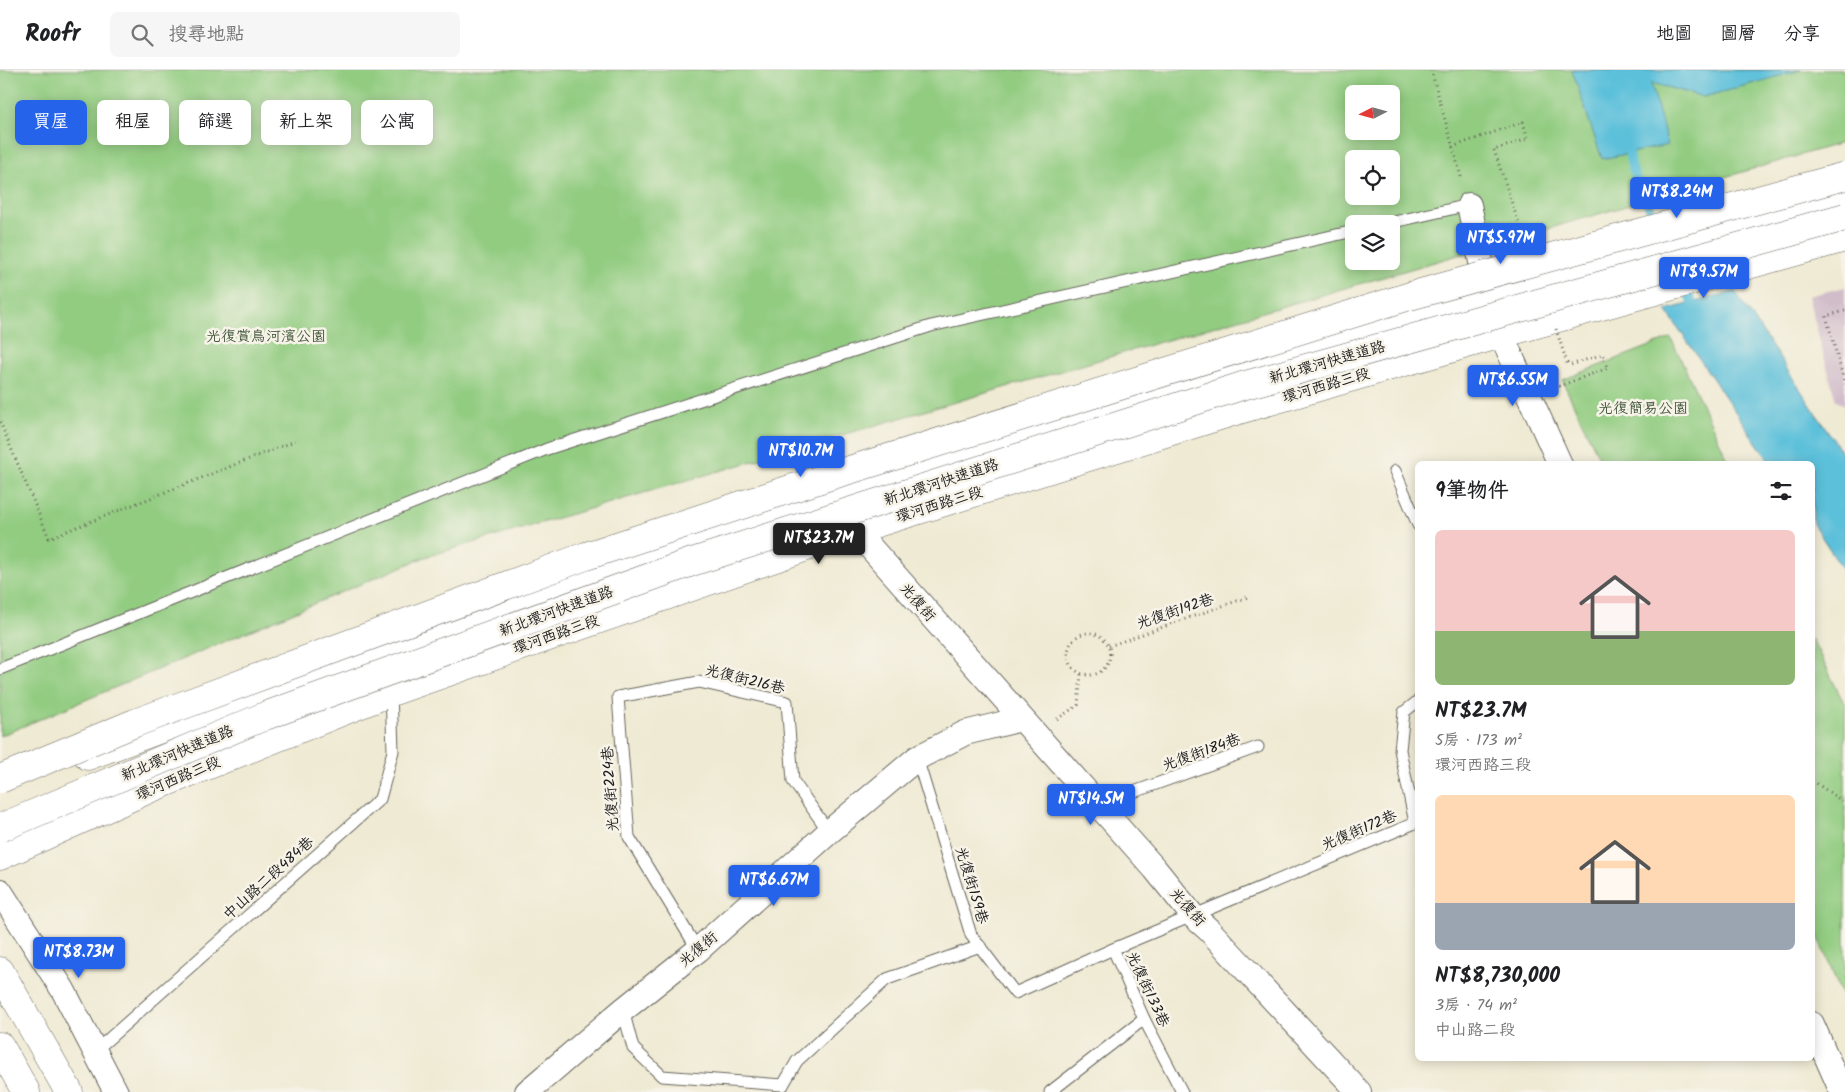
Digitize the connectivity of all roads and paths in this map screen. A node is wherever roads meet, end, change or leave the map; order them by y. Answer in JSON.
{"nodes":[{"id":1,"x":1430,"y":70,"type":"edge"},
{"id":2,"x":1452,"y":146,"type":"junction"},
{"id":3,"x":1494,"y":150,"type":"dead end"},
{"id":4,"x":1845,"y":176,"type":"edge"},
{"id":5,"x":1845,"y":195,"type":"edge"},
{"id":6,"x":1469,"y":205,"type":"junction"},
{"id":7,"x":1845,"y":217,"type":"edge"},
{"id":8,"x":1400,"y":221,"type":"edge"},
{"id":9,"x":1345,"y":233,"type":"edge"},
{"id":10,"x":1845,"y":238,"type":"edge"},
{"id":11,"x":1488,"y":295,"type":"junction"},
{"id":12,"x":1845,"y":312,"type":"edge"},
{"id":13,"x":1501,"y":334,"type":"junction"},
{"id":14,"x":1568,"y":366,"type":"dead end"},
{"id":15,"x":1574,"y":381,"type":"dead end"},
{"id":16,"x":1845,"y":384,"type":"edge"},
{"id":17,"x":0,"y":422,"type":"edge"},
{"id":18,"x":295,"y":440,"type":"dead end"},
{"id":19,"x":1559,"y":461,"type":"edge"},
{"id":20,"x":1395,"y":471,"type":"dead end"},
{"id":21,"x":1415,"y":518,"type":"edge"},
{"id":22,"x":855,"y":530,"type":"junction"},
{"id":23,"x":1248,"y":597,"type":"dead end"},
{"id":24,"x":1109,"y":646,"type":"junction"},
{"id":25,"x":0,"y":668,"type":"edge"},
{"id":26,"x":1081,"y":674,"type":"junction"},
{"id":27,"x":391,"y":692,"type":"junction"},
{"id":28,"x":618,"y":697,"type":"joint"},
{"id":29,"x":1415,"y":703,"type":"edge"},
{"id":30,"x":1028,"y":726,"type":"junction"},
{"id":31,"x":1258,"y":747,"type":"dead end"},
{"id":32,"x":917,"y":758,"type":"junction"},
{"id":33,"x":0,"y":779,"type":"edge"},
{"id":34,"x":1815,"y":783,"type":"edge"},
{"id":35,"x":0,"y":791,"type":"edge"},
{"id":36,"x":1845,"y":803,"type":"edge"},
{"id":37,"x":1098,"y":805,"type":"junction"},
{"id":38,"x":1415,"y":818,"type":"edge"},
{"id":39,"x":1415,"y":823,"type":"edge"},
{"id":40,"x":0,"y":828,"type":"edge"},
{"id":41,"x":829,"y":832,"type":"junction"},
{"id":42,"x":0,"y":856,"type":"edge"},
{"id":43,"x":0,"y":890,"type":"edge"},
{"id":44,"x":1193,"y":916,"type":"junction"},
{"id":45,"x":980,"y":946,"type":"junction"},
{"id":46,"x":1113,"y":949,"type":"junction"},
{"id":47,"x":698,"y":950,"type":"junction"},
{"id":48,"x":0,"y":971,"type":"edge"},
{"id":49,"x":623,"y":1010,"type":"junction"},
{"id":50,"x":1144,"y":1018,"type":"junction"},
{"id":51,"x":1815,"y":1031,"type":"edge"},
{"id":52,"x":0,"y":1046,"type":"edge"},
{"id":53,"x":95,"y":1052,"type":"junction"},
{"id":54,"x":785,"y":1088,"type":"edge"},
{"id":55,"x":26,"y":1092,"type":"edge"},
{"id":56,"x":70,"y":1092,"type":"edge"},
{"id":57,"x":116,"y":1092,"type":"edge"},
{"id":58,"x":527,"y":1092,"type":"edge"},
{"id":59,"x":1050,"y":1092,"type":"edge"},
{"id":60,"x":1182,"y":1092,"type":"edge"},
{"id":61,"x":1359,"y":1092,"type":"edge"},
{"id":62,"x":1842,"y":1092,"type":"edge"}],
"edges":[{"from":1,"to":2,"type":"path"},
{"from":2,"to":3,"type":"path"},
{"from":2,"to":6,"type":"path"},
{"from":4,"to":33,"type":"main road","bridge":true},
{"from":5,"to":11,"type":"main road"},
{"from":6,"to":8,"type":"lane"},
{"from":6,"to":11,"type":"street"},
{"from":7,"to":40,"type":"main road","name":"新北環河快速道路","bridge":true},
{"from":9,"to":25,"type":"lane"},
{"from":10,"to":13,"type":"main road","name":"環河西路三段"},
{"from":11,"to":13,"type":"street"},
{"from":11,"to":35,"type":"main road"},
{"from":12,"to":16,"type":"path"},
{"from":13,"to":19,"type":"street"},
{"from":13,"to":22,"type":"main road","name":"環河西路三段"},
{"from":14,"to":15,"type":"path"},
{"from":17,"to":18,"type":"path"},
{"from":20,"to":21,"type":"lane"},
{"from":22,"to":27,"type":"main road","name":"環河西路三段"},
{"from":22,"to":30,"type":"street","name":"光復街"},
{"from":23,"to":24,"type":"path","name":"光復街192巷"},
{"from":24,"to":26,"type":"path"},
{"from":24,"to":26,"type":"path"},
{"from":26,"to":30,"type":"path"},
{"from":27,"to":42,"type":"main road","name":"環河西路三段"},
{"from":27,"to":53,"type":"lane","name":"中山路二段484巷"},
{"from":28,"to":41,"type":"lane","name":"光復街216巷"},
{"from":28,"to":47,"type":"lane","name":"光復街224巷"},
{"from":29,"to":38,"type":"lane","name":"光復街172巷"},
{"from":30,"to":32,"type":"street","name":"光復街"},
{"from":30,"to":37,"type":"street","name":"光復街"},
{"from":31,"to":37,"type":"lane","name":"光復街184巷"},
{"from":32,"to":41,"type":"street","name":"光復街"},
{"from":32,"to":45,"type":"lane","name":"光復街159巷"},
{"from":34,"to":36,"type":"path"},
{"from":37,"to":44,"type":"street","name":"光復街"},
{"from":39,"to":44,"type":"lane","name":"光復街172巷"},
{"from":41,"to":47,"type":"street","name":"光復街"},
{"from":43,"to":53,"type":"street"},
{"from":44,"to":46,"type":"lane","name":"光復街133巷"},
{"from":44,"to":61,"type":"street","name":"光復街"},
{"from":45,"to":46,"type":"lane","name":"光復街159巷"},
{"from":45,"to":54,"type":"lane"},
{"from":46,"to":50,"type":"lane","name":"光復街133巷"},
{"from":47,"to":49,"type":"street","name":"光復街"},
{"from":48,"to":56,"type":"main road"},
{"from":49,"to":54,"type":"lane"},
{"from":49,"to":58,"type":"street","name":"光復街"},
{"from":50,"to":59,"type":"lane"},
{"from":50,"to":60,"type":"lane","name":"光復街133巷"},
{"from":51,"to":62,"type":"street"},
{"from":52,"to":55,"type":"main road"},
{"from":53,"to":57,"type":"street"}]}
